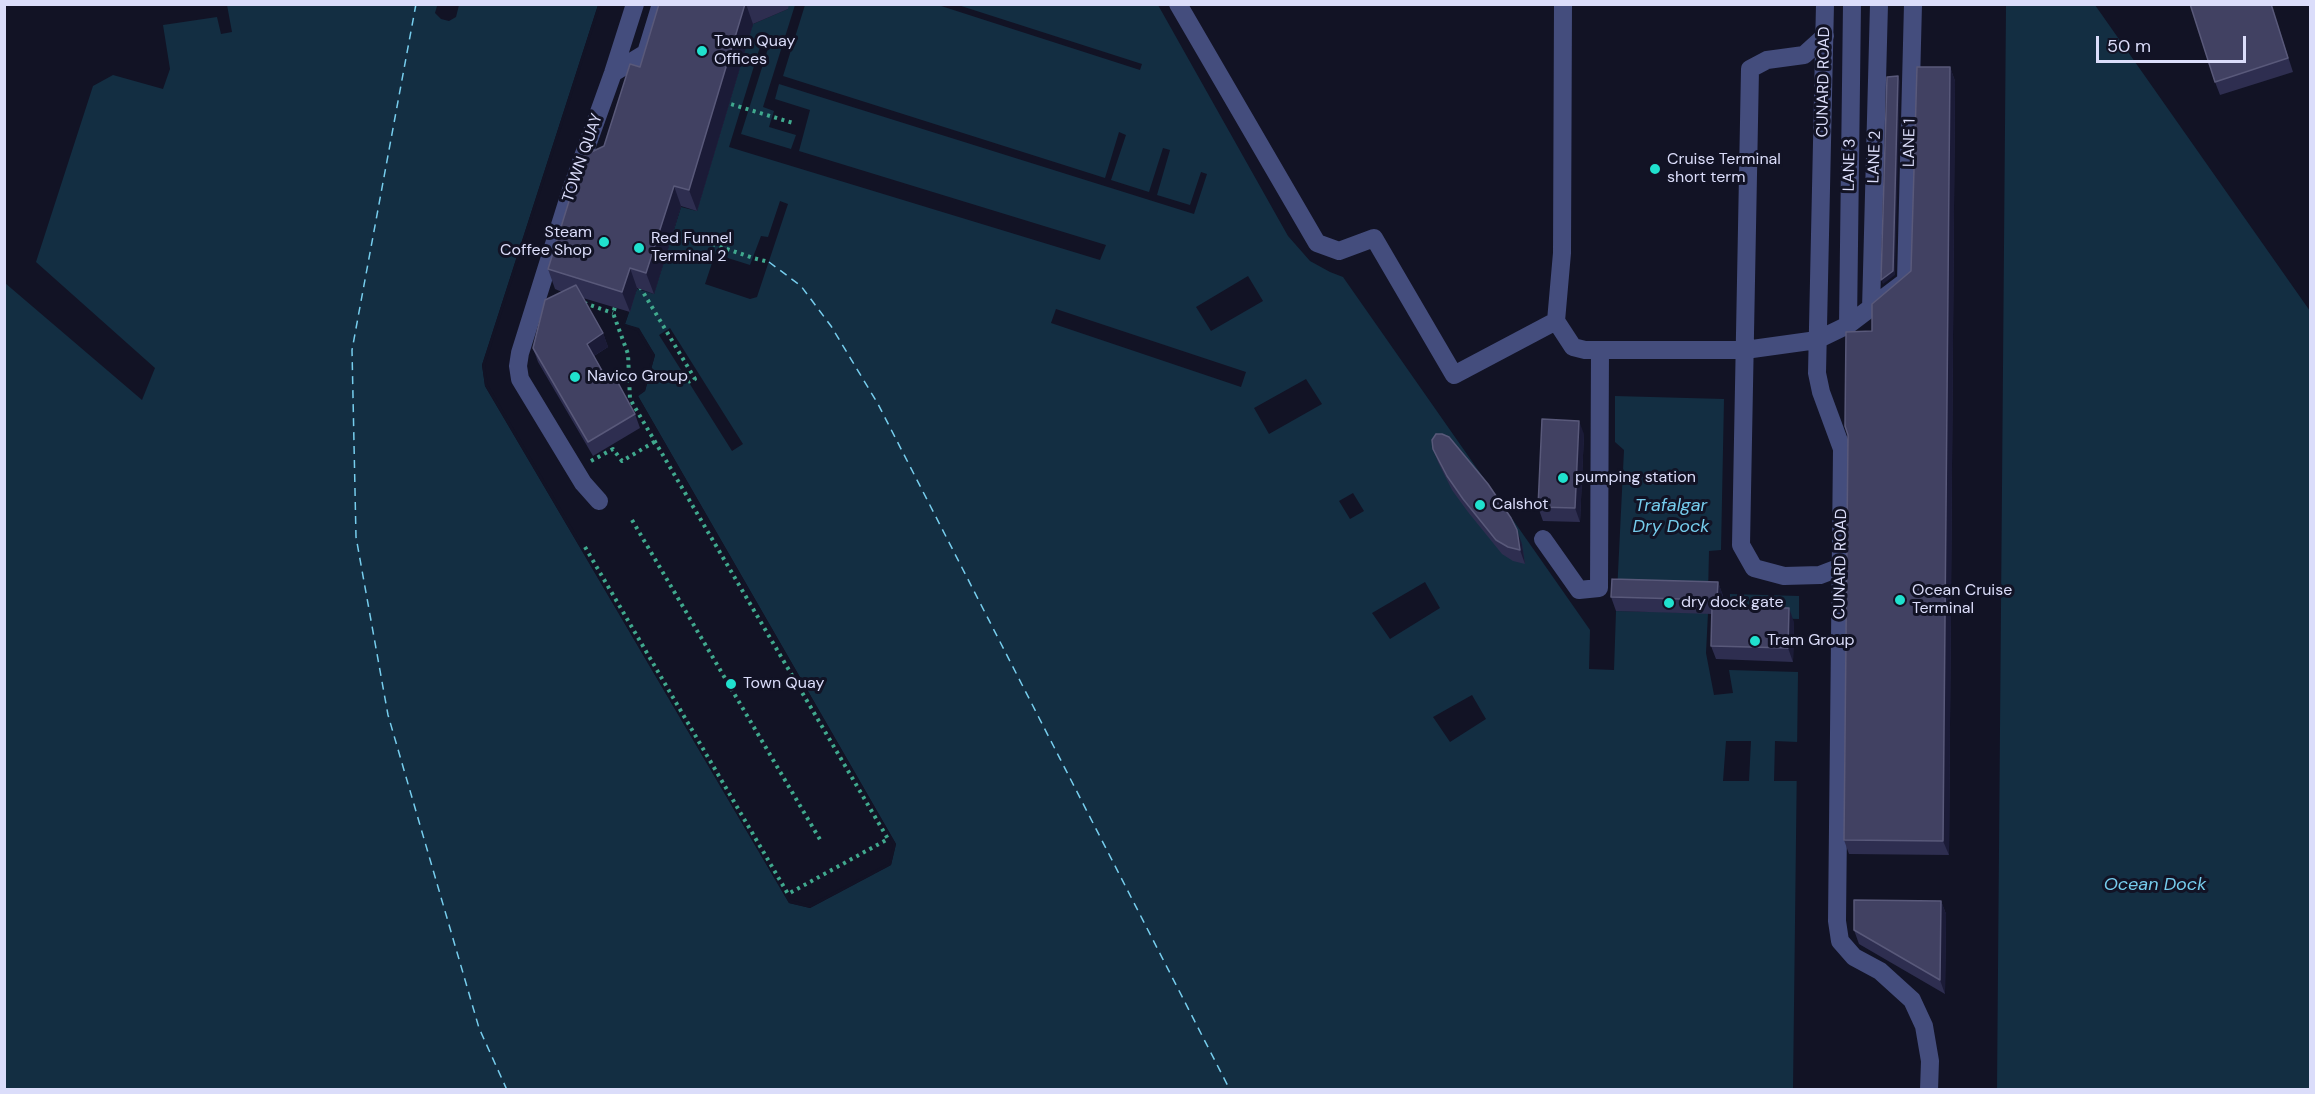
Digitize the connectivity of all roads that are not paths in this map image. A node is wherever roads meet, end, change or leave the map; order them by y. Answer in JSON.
{"nodes":[{"id":1,"x":635,"y":4,"type":"edge"},
{"id":2,"x":661,"y":4,"type":"edge"},
{"id":3,"x":1178,"y":4,"type":"edge"},
{"id":4,"x":1563,"y":4,"type":"edge"},
{"id":5,"x":1825,"y":4,"type":"edge"},
{"id":6,"x":1852,"y":4,"type":"edge"},
{"id":7,"x":1879,"y":4,"type":"edge"},
{"id":8,"x":1913,"y":4,"type":"edge"},
{"id":9,"x":1825,"y":36,"type":"junction"},
{"id":10,"x":614,"y":73,"type":"junction"},
{"id":11,"x":1871,"y":309,"type":"junction"},
{"id":12,"x":1556,"y":321,"type":"junction"},
{"id":13,"x":1848,"y":325,"type":"junction"},
{"id":14,"x":1817,"y":340,"type":"junction"},
{"id":15,"x":1593,"y":350,"type":"junction"},
{"id":16,"x":1745,"y":350,"type":"junction"},
{"id":17,"x":599,"y":501,"type":"dead end"},
{"id":18,"x":1543,"y":539,"type":"dead end"},
{"id":19,"x":1841,"y":567,"type":"junction"},
{"id":20,"x":1929,"y":1089,"type":"edge"}],
"edges":[{"from":1,"to":10,"type":"street","name":"TOWN QUAY"},
{"from":2,"to":10,"type":"street"},
{"from":3,"to":12,"type":"street"},
{"from":4,"to":12,"type":"street"},
{"from":5,"to":9,"type":"street","name":"CUNARD ROAD"},
{"from":6,"to":13,"type":"street","name":"LANE 3"},
{"from":7,"to":11,"type":"street","name":"LANE 2"},
{"from":8,"to":11,"type":"street","name":"LANE 1"},
{"from":9,"to":14,"type":"street","name":"CUNARD ROAD"},
{"from":9,"to":16,"type":"street"},
{"from":10,"to":17,"type":"street","name":"TOWN QUAY"},
{"from":11,"to":13,"type":"street"},
{"from":12,"to":15,"type":"street"},
{"from":13,"to":14,"type":"street"},
{"from":14,"to":16,"type":"street"},
{"from":14,"to":19,"type":"street","name":"CUNARD ROAD"},
{"from":15,"to":16,"type":"street"},
{"from":15,"to":18,"type":"street"},
{"from":16,"to":19,"type":"street"},
{"from":19,"to":20,"type":"street","name":"CUNARD ROAD"}]}
